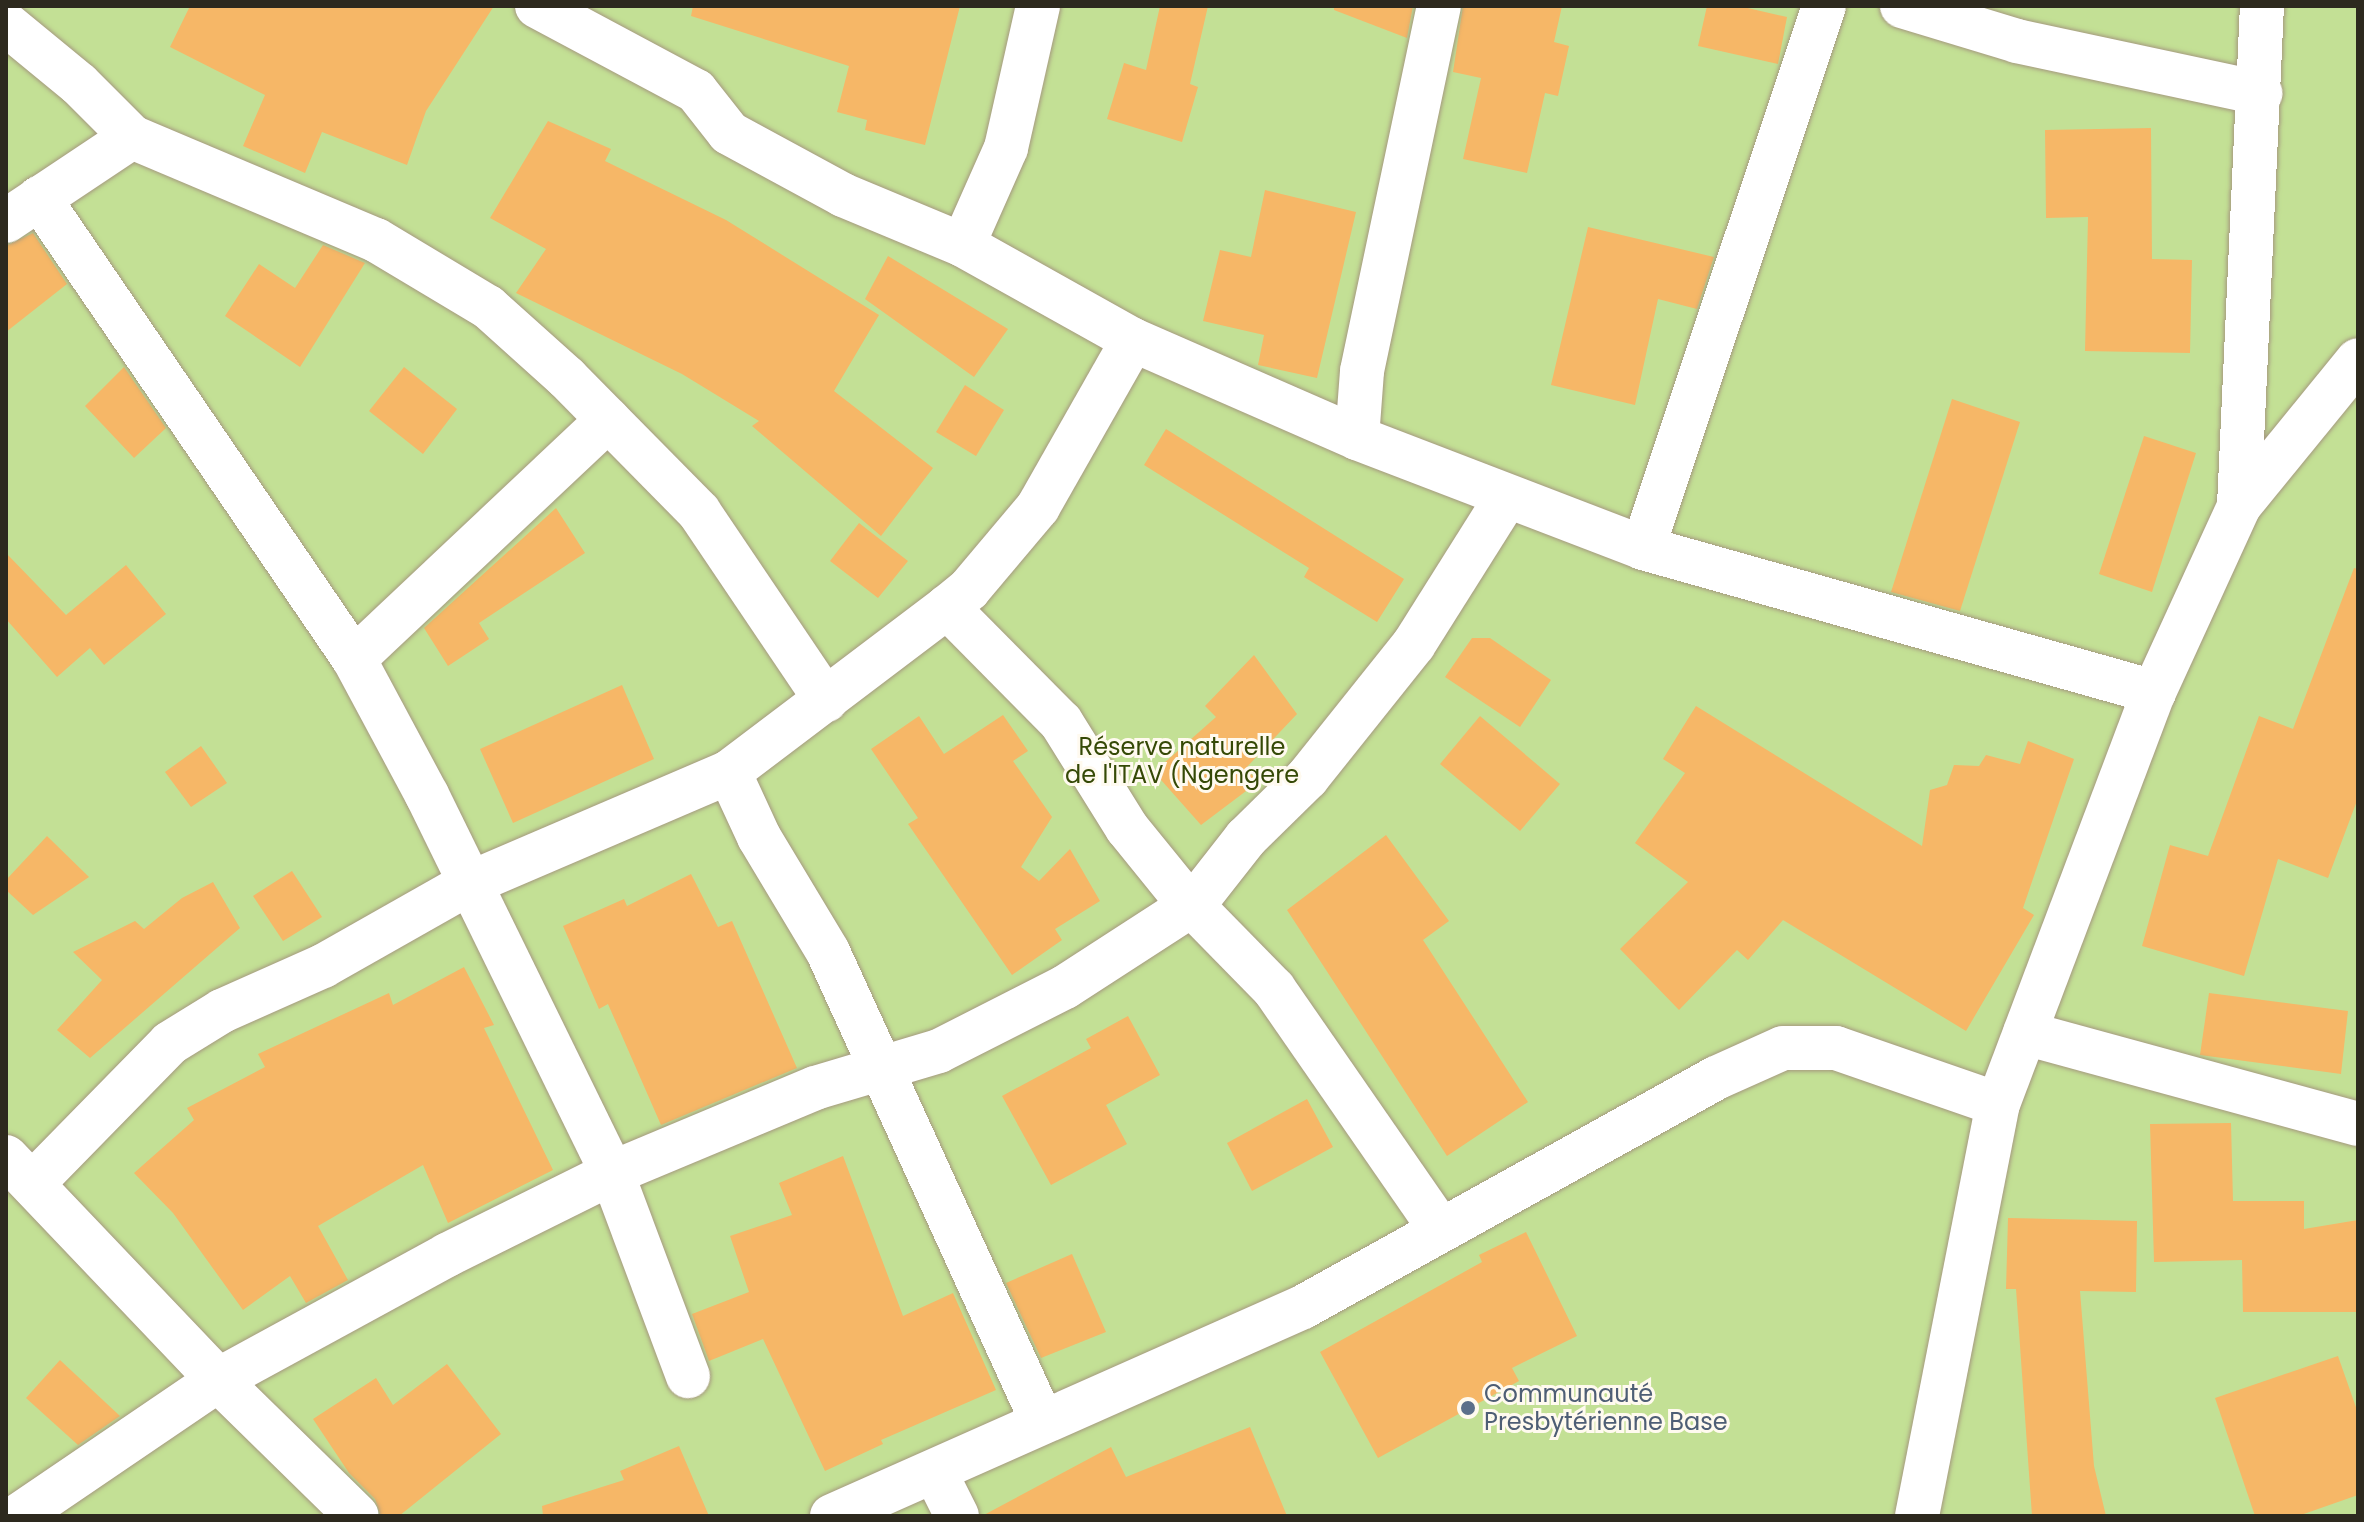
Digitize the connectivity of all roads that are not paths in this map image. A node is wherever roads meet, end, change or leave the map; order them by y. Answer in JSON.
{"nodes":[{"id":1,"x":537,"y":6,"type":"edge"},
{"id":2,"x":1038,"y":6,"type":"edge"},
{"id":3,"x":1439,"y":6,"type":"edge"},
{"id":4,"x":1824,"y":6,"type":"edge"},
{"id":5,"x":1902,"y":6,"type":"edge"},
{"id":6,"x":2262,"y":6,"type":"edge"},
{"id":7,"x":6,"y":24,"type":"edge"},
{"id":8,"x":2260,"y":93,"type":"junction"},
{"id":9,"x":132,"y":137,"type":"junction"},
{"id":10,"x":22,"y":210,"type":"edge"},
{"id":11,"x":963,"y":245,"type":"junction"},
{"id":12,"x":1133,"y":340,"type":"junction"},
{"id":13,"x":2358,"y":360,"type":"edge"},
{"id":14,"x":608,"y":420,"type":"junction"},
{"id":15,"x":1357,"y":438,"type":"junction"},
{"id":16,"x":1506,"y":498,"type":"junction"},
{"id":17,"x":2239,"y":506,"type":"junction"},
{"id":18,"x":1643,"y":548,"type":"junction"},
{"id":19,"x":947,"y":607,"type":"junction"},
{"id":20,"x":354,"y":659,"type":"junction"},
{"id":21,"x":2154,"y":692,"type":"junction"},
{"id":22,"x":826,"y":700,"type":"junction"},
{"id":23,"x":729,"y":772,"type":"junction"},
{"id":24,"x":468,"y":884,"type":"junction"},
{"id":25,"x":1195,"y":903,"type":"junction"},
{"id":26,"x":2025,"y":1033,"type":"junction"},
{"id":27,"x":884,"y":1067,"type":"junction"},
{"id":28,"x":1998,"y":1104,"type":"junction"},
{"id":29,"x":2358,"y":1124,"type":"edge"},
{"id":30,"x":20,"y":1170,"type":"edge"},
{"id":31,"x":612,"y":1173,"type":"junction"},
{"id":32,"x":1440,"y":1229,"type":"junction"},
{"id":33,"x":688,"y":1376,"type":"dead end"},
{"id":34,"x":218,"y":1380,"type":"junction"},
{"id":35,"x":1041,"y":1419,"type":"junction"},
{"id":36,"x":935,"y":1472,"type":"junction"},
{"id":37,"x":18,"y":1516,"type":"edge"},
{"id":38,"x":357,"y":1516,"type":"edge"},
{"id":39,"x":832,"y":1516,"type":"edge"},
{"id":40,"x":957,"y":1516,"type":"edge"},
{"id":41,"x":1917,"y":1516,"type":"edge"}],
"edges":[{"from":1,"to":11,"type":"street"},
{"from":2,"to":11,"type":"street"},
{"from":3,"to":15,"type":"street"},
{"from":4,"to":18,"type":"street"},
{"from":5,"to":8,"type":"street"},
{"from":6,"to":8,"type":"street"},
{"from":7,"to":9,"type":"street"},
{"from":8,"to":17,"type":"street"},
{"from":9,"to":10,"type":"street"},
{"from":9,"to":14,"type":"street"},
{"from":10,"to":20,"type":"street"},
{"from":11,"to":12,"type":"street"},
{"from":12,"to":15,"type":"street"},
{"from":12,"to":19,"type":"street"},
{"from":13,"to":17,"type":"street"},
{"from":14,"to":20,"type":"street"},
{"from":14,"to":22,"type":"street"},
{"from":15,"to":16,"type":"street"},
{"from":16,"to":18,"type":"street"},
{"from":16,"to":25,"type":"street"},
{"from":17,"to":21,"type":"street"},
{"from":18,"to":21,"type":"street"},
{"from":19,"to":22,"type":"street"},
{"from":19,"to":25,"type":"street"},
{"from":20,"to":24,"type":"street"},
{"from":21,"to":26,"type":"street"},
{"from":22,"to":23,"type":"street"},
{"from":23,"to":24,"type":"street"},
{"from":23,"to":27,"type":"street"},
{"from":24,"to":30,"type":"street"},
{"from":24,"to":31,"type":"street"},
{"from":25,"to":27,"type":"street"},
{"from":25,"to":32,"type":"street"},
{"from":26,"to":28,"type":"street"},
{"from":26,"to":29,"type":"street"},
{"from":27,"to":31,"type":"street"},
{"from":27,"to":35,"type":"street"},
{"from":28,"to":32,"type":"street"},
{"from":28,"to":41,"type":"street"},
{"from":30,"to":34,"type":"street"},
{"from":31,"to":33,"type":"street"},
{"from":31,"to":34,"type":"street"},
{"from":32,"to":35,"type":"street"},
{"from":34,"to":37,"type":"street"},
{"from":34,"to":38,"type":"street"},
{"from":35,"to":36,"type":"street"},
{"from":36,"to":39,"type":"street"},
{"from":36,"to":40,"type":"street"}]}
